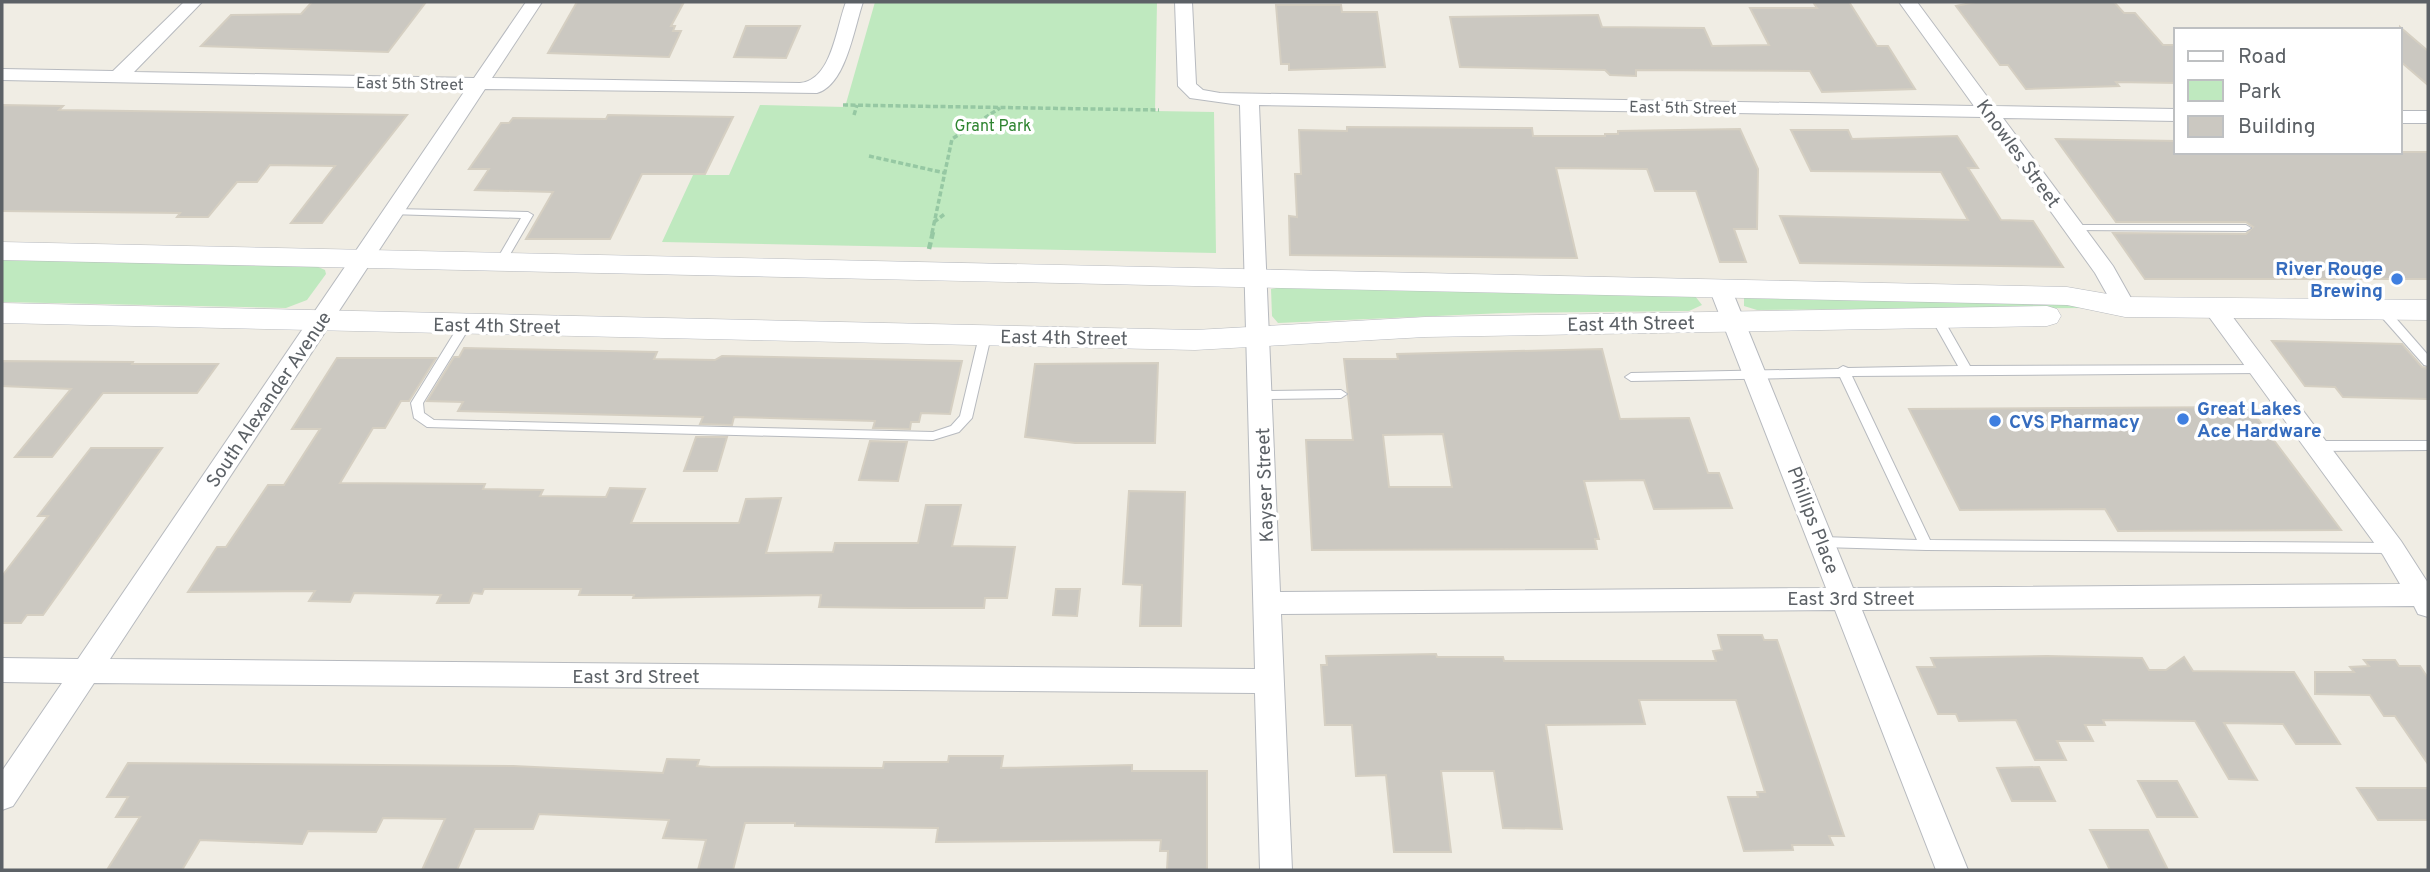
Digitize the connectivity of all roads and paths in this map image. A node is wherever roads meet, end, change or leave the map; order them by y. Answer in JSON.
{"nodes":[{"id":1,"x":193,"y":2,"type":"edge"},
{"id":2,"x":534,"y":2,"type":"edge"},
{"id":3,"x":854,"y":2,"type":"edge"},
{"id":4,"x":1183,"y":2,"type":"edge"},
{"id":5,"x":1908,"y":2,"type":"edge"},
{"id":6,"x":2,"y":75,"type":"edge"},
{"id":7,"x":118,"y":78,"type":"junction"},
{"id":8,"x":480,"y":85,"type":"junction"},
{"id":9,"x":1249,"y":100,"type":"junction"},
{"id":10,"x":843,"y":105,"type":"dead end"},
{"id":11,"x":857,"y":106,"type":"junction"},
{"id":12,"x":1001,"y":108,"type":"junction"},
{"id":13,"x":1159,"y":110,"type":"dead end"},
{"id":14,"x":1990,"y":113,"type":"junction"},
{"id":15,"x":854,"y":115,"type":"dead end"},
{"id":16,"x":2174,"y":115,"type":"edge"},
{"id":17,"x":2402,"y":117,"type":"edge"},
{"id":18,"x":2428,"y":117,"type":"edge"},
{"id":19,"x":869,"y":156,"type":"dead end"},
{"id":20,"x":945,"y":173,"type":"junction"},
{"id":21,"x":394,"y":212,"type":"junction"},
{"id":22,"x":946,"y":213,"type":"dead end"},
{"id":23,"x":934,"y":222,"type":"junction"},
{"id":24,"x":2074,"y":228,"type":"junction"},
{"id":25,"x":2246,"y":228,"type":"dead end"},
{"id":26,"x":928,"y":250,"type":"dead end"},
{"id":27,"x":2,"y":251,"type":"edge"},
{"id":28,"x":361,"y":258,"type":"junction"},
{"id":29,"x":501,"y":261,"type":"junction"},
{"id":30,"x":1255,"y":278,"type":"junction"},
{"id":31,"x":1720,"y":288,"type":"junction"},
{"id":32,"x":2125,"y":307,"type":"junction"},
{"id":33,"x":2215,"y":309,"type":"junction"},
{"id":34,"x":2382,"y":310,"type":"junction"},
{"id":35,"x":2428,"y":310,"type":"edge"},
{"id":36,"x":2,"y":313,"type":"edge"},
{"id":37,"x":1937,"y":318,"type":"junction"},
{"id":38,"x":321,"y":320,"type":"junction"},
{"id":39,"x":1733,"y":321,"type":"junction"},
{"id":40,"x":465,"y":324,"type":"junction"},
{"id":41,"x":985,"y":336,"type":"junction"},
{"id":42,"x":1259,"y":338,"type":"junction"},
{"id":43,"x":2428,"y":362,"type":"edge"},
{"id":44,"x":2260,"y":369,"type":"junction"},
{"id":45,"x":1843,"y":370,"type":"junction"},
{"id":46,"x":1966,"y":370,"type":"junction"},
{"id":47,"x":1757,"y":375,"type":"junction"},
{"id":48,"x":1630,"y":377,"type":"dead end"},
{"id":49,"x":1261,"y":394,"type":"junction"},
{"id":50,"x":1341,"y":394,"type":"dead end"},
{"id":51,"x":2317,"y":446,"type":"junction"},
{"id":52,"x":2428,"y":446,"type":"edge"},
{"id":53,"x":1822,"y":542,"type":"junction"},
{"id":54,"x":1926,"y":545,"type":"junction"},
{"id":55,"x":2392,"y":548,"type":"junction"},
{"id":56,"x":1844,"y":598,"type":"junction"},
{"id":57,"x":2423,"y":601,"type":"edge"},
{"id":58,"x":1268,"y":603,"type":"junction"},
{"id":59,"x":2,"y":670,"type":"edge"},
{"id":60,"x":85,"y":672,"type":"junction"},
{"id":61,"x":1269,"y":681,"type":"junction"},
{"id":62,"x":2,"y":796,"type":"edge"},
{"id":63,"x":1276,"y":870,"type":"edge"},
{"id":64,"x":1952,"y":870,"type":"edge"}],
"edges":[{"from":1,"to":7,"type":"street"},
{"from":2,"to":8,"type":"street","name":"South Alexander Avenue"},
{"from":3,"to":8,"type":"street","name":"East 5th Street"},
{"from":4,"to":9,"type":"street","name":"East 5th Street"},
{"from":5,"to":14,"type":"street","name":"Knowles Street"},
{"from":6,"to":7,"type":"street","name":"East 5th Street"},
{"from":7,"to":8,"type":"street","name":"East 5th Street"},
{"from":8,"to":21,"type":"street","name":"South Alexander Avenue"},
{"from":9,"to":14,"type":"street","name":"East 5th Street"},
{"from":9,"to":30,"type":"street","name":"Kayser Street"},
{"from":10,"to":11,"type":"path"},
{"from":11,"to":12,"type":"path"},
{"from":11,"to":15,"type":"path"},
{"from":12,"to":13,"type":"path"},
{"from":12,"to":20,"type":"path"},
{"from":14,"to":16,"type":"street","name":"East 5th Street"},
{"from":14,"to":24,"type":"street","name":"Knowles Street"},
{"from":17,"to":18,"type":"street"},
{"from":19,"to":20,"type":"path"},
{"from":20,"to":23,"type":"path"},
{"from":21,"to":28,"type":"street","name":"South Alexander Avenue"},
{"from":21,"to":29,"type":"lane"},
{"from":22,"to":23,"type":"path"},
{"from":23,"to":26,"type":"path"},
{"from":24,"to":25,"type":"lane"},
{"from":24,"to":32,"type":"street","name":"Knowles Street"},
{"from":27,"to":28,"type":"street","name":"East 4th Street"},
{"from":28,"to":29,"type":"street","name":"East 4th Street"},
{"from":28,"to":38,"type":"street","name":"South Alexander Avenue"},
{"from":29,"to":30,"type":"street","name":"East 4th Street"},
{"from":30,"to":31,"type":"street","name":"East 4th Street"},
{"from":30,"to":42,"type":"street","name":"Kayser Street"},
{"from":31,"to":32,"type":"street","name":"East 4th Street"},
{"from":31,"to":39,"type":"street","name":"Phillips Place"},
{"from":32,"to":33,"type":"street","name":"East 4th Street"},
{"from":32,"to":37,"type":"street","name":"East 4th Street"},
{"from":33,"to":34,"type":"street","name":"East 4th Street"},
{"from":33,"to":44,"type":"street"},
{"from":34,"to":35,"type":"street","name":"East 4th Street"},
{"from":34,"to":43,"type":"lane"},
{"from":36,"to":38,"type":"street","name":"East 4th Street"},
{"from":37,"to":39,"type":"street","name":"East 4th Street"},
{"from":37,"to":46,"type":"lane"},
{"from":38,"to":40,"type":"street","name":"East 4th Street"},
{"from":38,"to":60,"type":"street","name":"South Alexander Avenue"},
{"from":39,"to":42,"type":"street","name":"East 4th Street"},
{"from":39,"to":47,"type":"street","name":"Phillips Place"},
{"from":40,"to":41,"type":"street","name":"East 4th Street"},
{"from":40,"to":41,"type":"lane"},
{"from":41,"to":42,"type":"street","name":"East 4th Street"},
{"from":42,"to":49,"type":"street","name":"Kayser Street"},
{"from":44,"to":46,"type":"lane"},
{"from":44,"to":51,"type":"street"},
{"from":45,"to":46,"type":"lane"},
{"from":45,"to":47,"type":"lane"},
{"from":45,"to":54,"type":"lane"},
{"from":47,"to":48,"type":"lane"},
{"from":47,"to":53,"type":"street","name":"Phillips Place"},
{"from":49,"to":50,"type":"lane"},
{"from":49,"to":58,"type":"street","name":"Kayser Street"},
{"from":51,"to":52,"type":"lane"},
{"from":51,"to":55,"type":"street"},
{"from":53,"to":54,"type":"lane"},
{"from":53,"to":56,"type":"street","name":"Phillips Place"},
{"from":54,"to":55,"type":"lane"},
{"from":55,"to":57,"type":"street"},
{"from":56,"to":57,"type":"street","name":"East 3rd Street"},
{"from":56,"to":58,"type":"street","name":"East 3rd Street"},
{"from":56,"to":64,"type":"street","name":"Phillips Place"},
{"from":58,"to":61,"type":"street","name":"Kayser Street"},
{"from":59,"to":60,"type":"street","name":"East 3rd Street"},
{"from":60,"to":61,"type":"street","name":"East 3rd Street"},
{"from":60,"to":62,"type":"street","name":"South Alexander Avenue"},
{"from":61,"to":63,"type":"street","name":"Kayser Street"}]}
